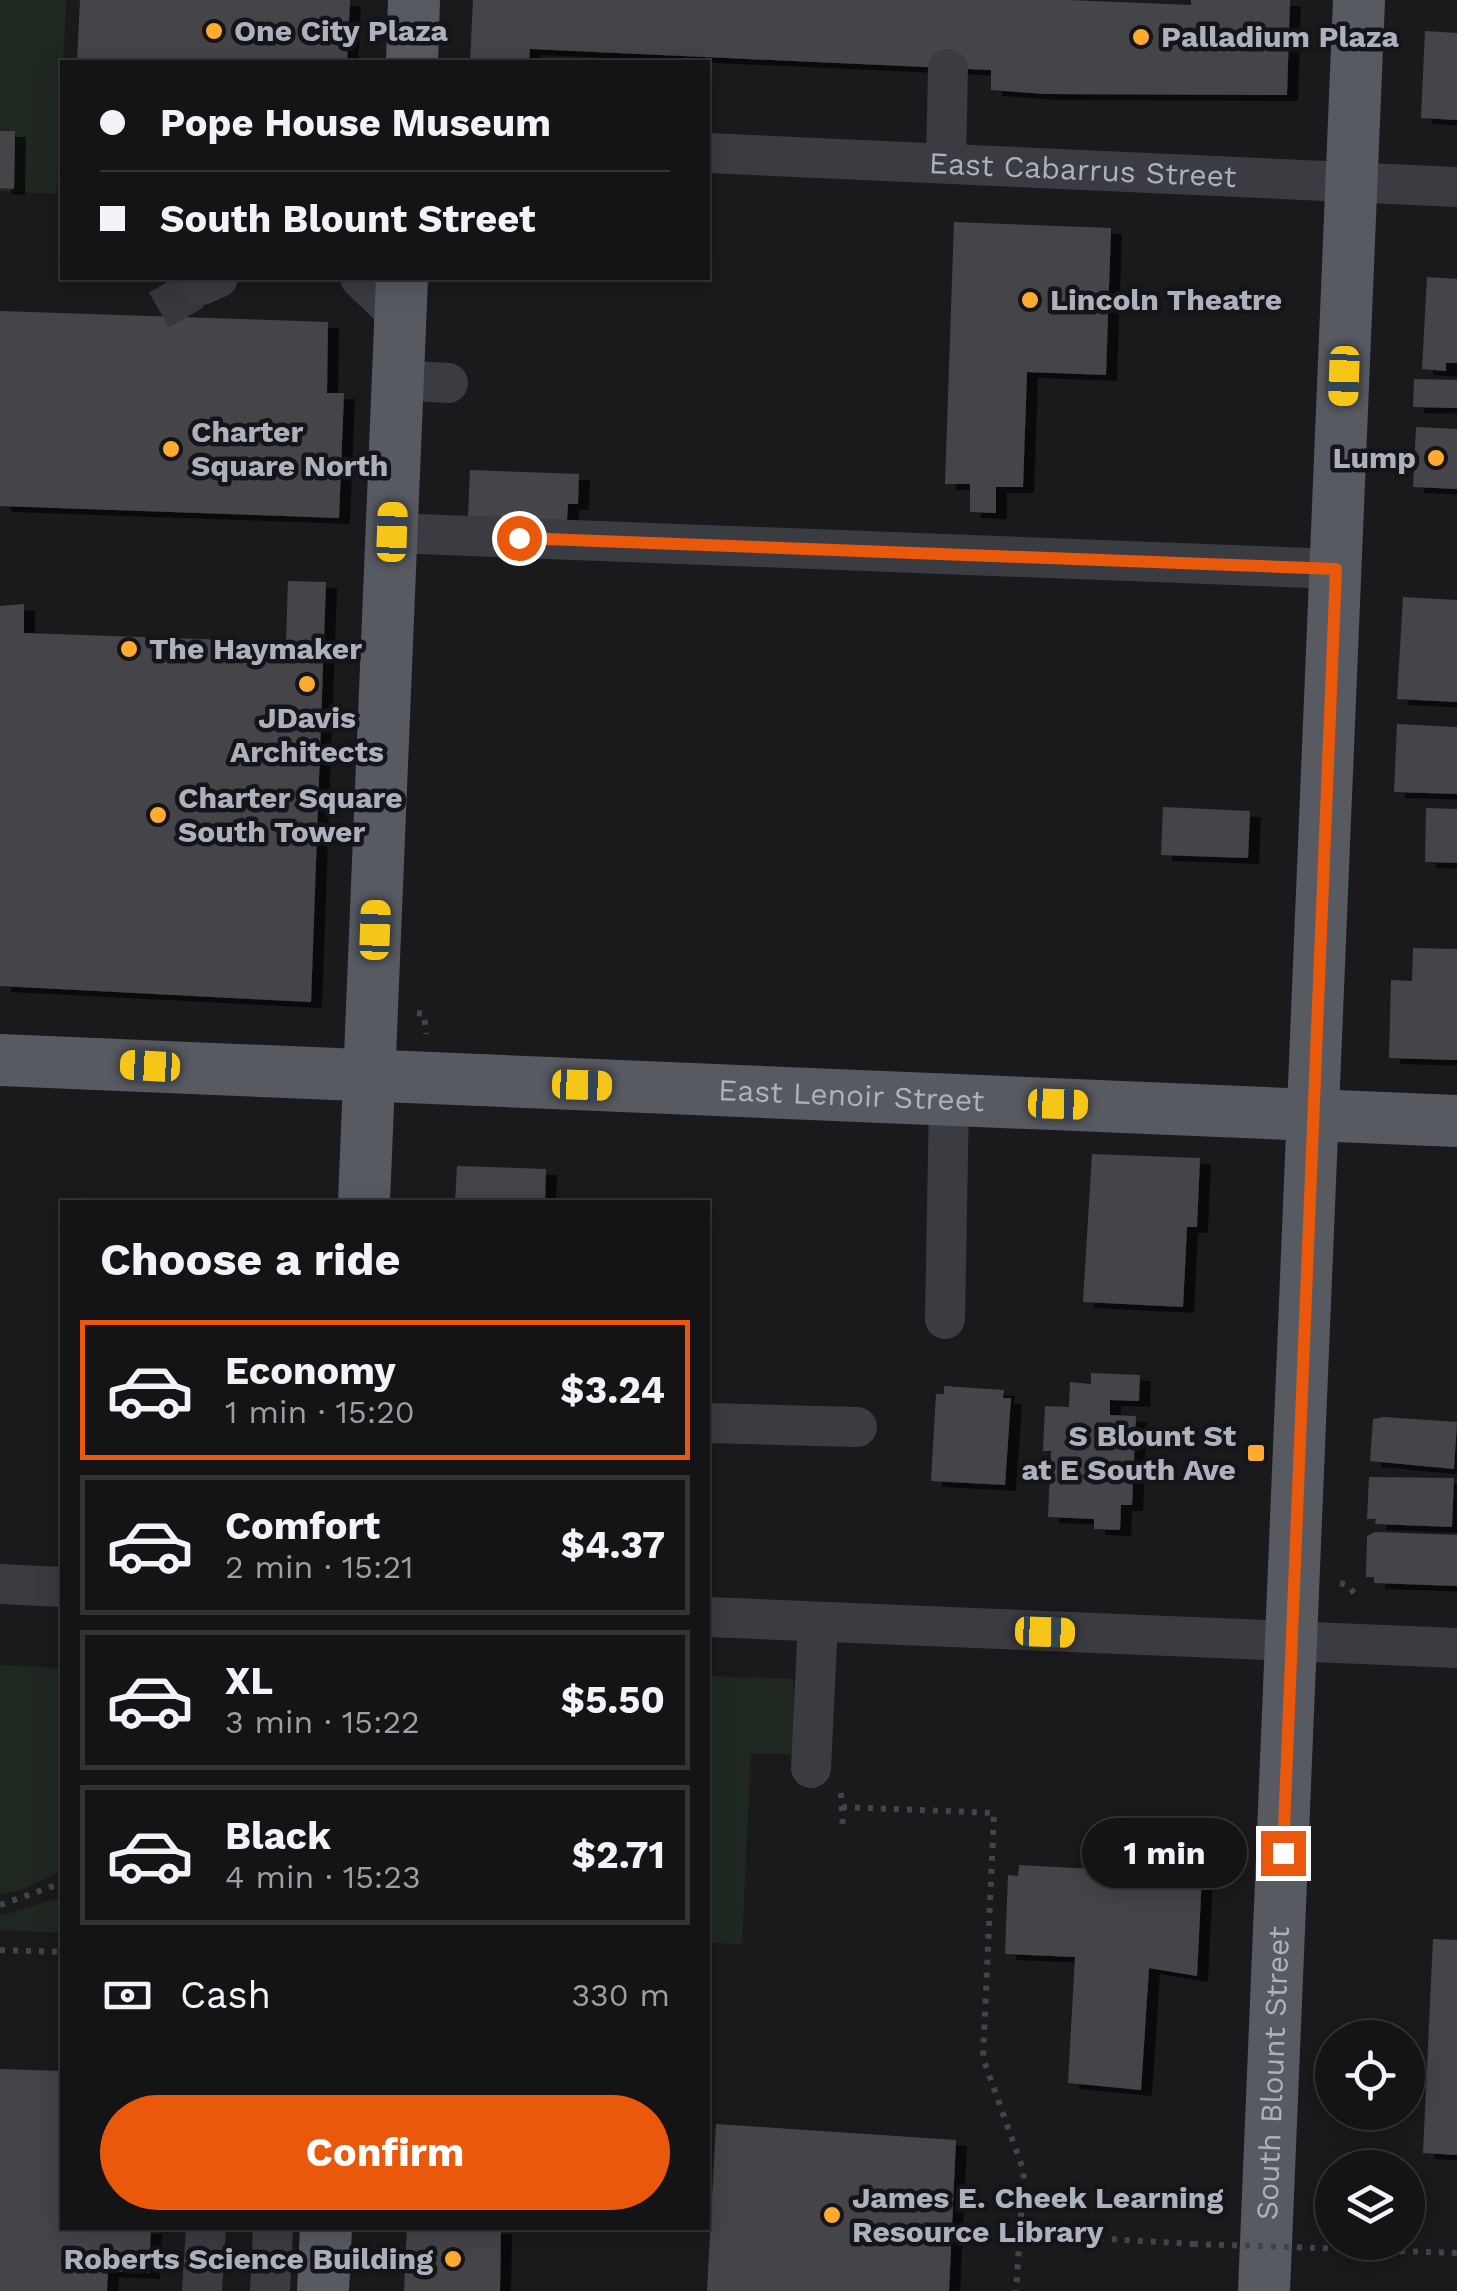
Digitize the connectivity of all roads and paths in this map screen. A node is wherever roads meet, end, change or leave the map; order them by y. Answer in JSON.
{"nodes":[{"id":1,"x":414,"y":0,"type":"edge"},
{"id":2,"x":1359,"y":0,"type":"edge"},
{"id":3,"x":412,"y":60,"type":"edge"},
{"id":4,"x":948,"y":69,"type":"dead end"},
{"id":5,"x":710,"y":153,"type":"edge"},
{"id":6,"x":946,"y":163,"type":"junction"},
{"id":7,"x":1351,"y":182,"type":"junction"},
{"id":8,"x":1457,"y":187,"type":"edge"},
{"id":9,"x":364,"y":280,"type":"edge"},
{"id":10,"x":402,"y":297,"type":"edge"},
{"id":11,"x":392,"y":532,"type":"junction"},
{"id":12,"x":1336,"y":569,"type":"junction"},
{"id":13,"x":424,"y":1014,"type":"dead end"},
{"id":14,"x":426,"y":1036,"type":"dead end"},
{"id":15,"x":0,"y":1060,"type":"edge"},
{"id":16,"x":368,"y":1076,"type":"junction"},
{"id":17,"x":949,"y":1100,"type":"junction"},
{"id":18,"x":1312,"y":1115,"type":"junction"},
{"id":19,"x":1457,"y":1121,"type":"edge"},
{"id":20,"x":364,"y":1200,"type":"edge"},
{"id":21,"x":945,"y":1319,"type":"dead end"},
{"id":22,"x":710,"y":1423,"type":"edge"},
{"id":23,"x":710,"y":1448,"type":"edge"},
{"id":24,"x":0,"y":1584,"type":"edge"},
{"id":25,"x":1347,"y":1584,"type":"dead end"},
{"id":26,"x":60,"y":1586,"type":"edge"},
{"id":27,"x":1355,"y":1594,"type":"dead end"},
{"id":28,"x":710,"y":1617,"type":"edge"},
{"id":29,"x":818,"y":1622,"type":"junction"},
{"id":30,"x":1291,"y":1641,"type":"junction"},
{"id":31,"x":1457,"y":1648,"type":"edge"},
{"id":32,"x":811,"y":1768,"type":"dead end"},
{"id":33,"x":842,"y":1807,"type":"dead end"},
{"id":34,"x":60,"y":1883,"type":"edge"},
{"id":35,"x":0,"y":1905,"type":"edge"},
{"id":36,"x":0,"y":1950,"type":"edge"},
{"id":37,"x":60,"y":1952,"type":"edge"},
{"id":38,"x":206,"y":2230,"type":"edge"},
{"id":39,"x":273,"y":2230,"type":"edge"},
{"id":40,"x":326,"y":2230,"type":"edge"},
{"id":41,"x":1021,"y":2234,"type":"junction"},
{"id":42,"x":1457,"y":2253,"type":"edge"},
{"id":43,"x":202,"y":2291,"type":"edge"},
{"id":44,"x":270,"y":2291,"type":"edge"},
{"id":45,"x":322,"y":2291,"type":"edge"},
{"id":46,"x":1016,"y":2291,"type":"edge"},
{"id":47,"x":1264,"y":2291,"type":"edge"}],
"edges":[{"from":1,"to":3,"type":"main road"},
{"from":2,"to":7,"type":"main road","name":"South Blount Street"},
{"from":4,"to":6,"type":"street"},
{"from":5,"to":6,"type":"street","name":"East Cabarrus Street"},
{"from":6,"to":7,"type":"street","name":"East Cabarrus Street"},
{"from":7,"to":8,"type":"street","name":"East Cabarrus Street"},
{"from":7,"to":12,"type":"main road","name":"South Blount Street"},
{"from":9,"to":10,"type":"street"},
{"from":10,"to":11,"type":"main road"},
{"from":11,"to":12,"type":"street"},
{"from":11,"to":16,"type":"main road"},
{"from":12,"to":18,"type":"main road","name":"South Blount Street"},
{"from":13,"to":14,"type":"path"},
{"from":15,"to":16,"type":"main road","name":"East Lenoir Street"},
{"from":16,"to":17,"type":"main road","name":"East Lenoir Street"},
{"from":16,"to":20,"type":"main road"},
{"from":17,"to":18,"type":"main road","name":"East Lenoir Street"},
{"from":17,"to":21,"type":"street"},
{"from":18,"to":19,"type":"main road","name":"East Lenoir Street"},
{"from":18,"to":30,"type":"main road","name":"South Blount Street"},
{"from":22,"to":23,"type":"street"},
{"from":24,"to":26,"type":"street"},
{"from":25,"to":27,"type":"path"},
{"from":28,"to":29,"type":"street"},
{"from":29,"to":30,"type":"street"},
{"from":29,"to":32,"type":"street"},
{"from":30,"to":31,"type":"street"},
{"from":30,"to":47,"type":"main road","name":"South Blount Street"},
{"from":33,"to":41,"type":"path"},
{"from":34,"to":35,"type":"path"},
{"from":36,"to":37,"type":"path"},
{"from":38,"to":43,"type":"street"},
{"from":39,"to":44,"type":"street"},
{"from":40,"to":45,"type":"main road"},
{"from":41,"to":42,"type":"path","bridge":true},
{"from":41,"to":46,"type":"path"}]}
